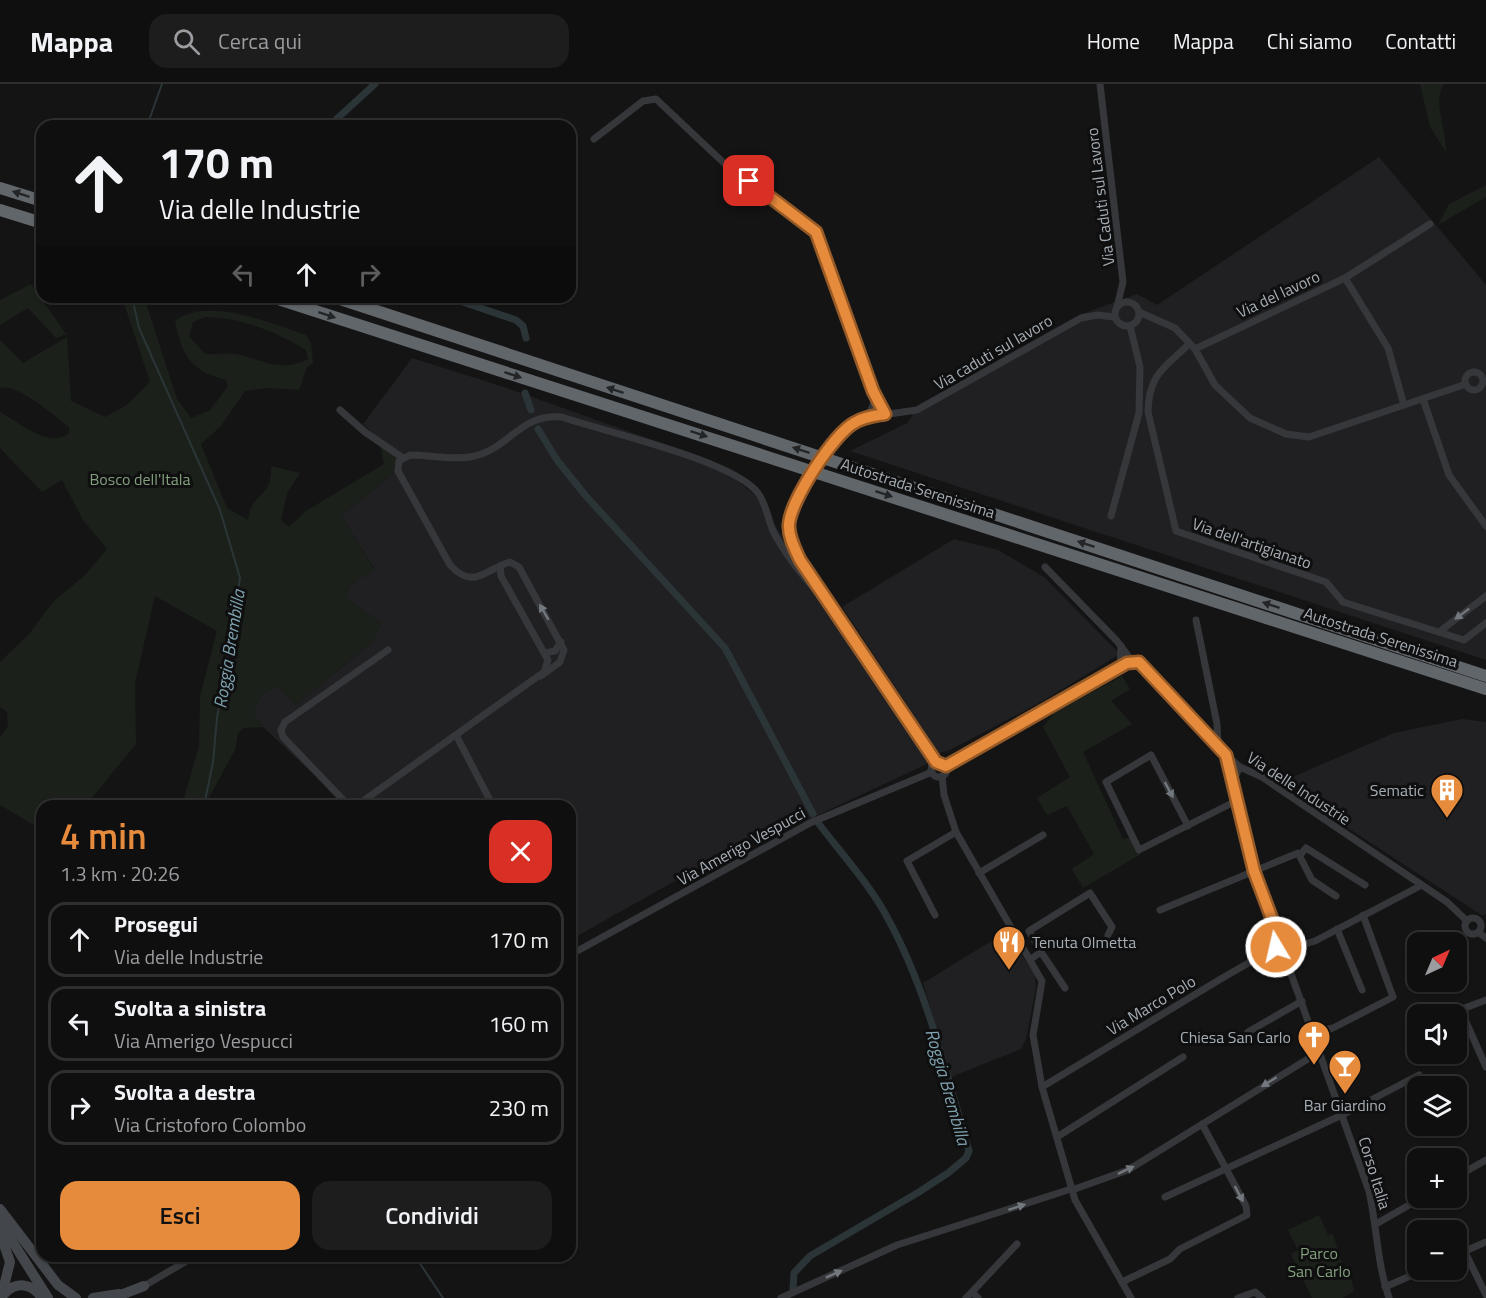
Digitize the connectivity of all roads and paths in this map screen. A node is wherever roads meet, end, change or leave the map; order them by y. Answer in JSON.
{"nodes":[{"id":1,"x":1100,"y":84,"type":"edge"},
{"id":2,"x":594,"y":139,"type":"dead end"},
{"id":3,"x":0,"y":188,"type":"edge"},
{"id":4,"x":36,"y":199,"type":"edge"},
{"id":5,"x":0,"y":210,"type":"edge"},
{"id":6,"x":36,"y":221,"type":"edge"},
{"id":7,"x":1430,"y":224,"type":"dead end"},
{"id":8,"x":1345,"y":278,"type":"junction"},
{"id":9,"x":291,"y":303,"type":"edge"},
{"id":10,"x":352,"y":303,"type":"edge"},
{"id":11,"x":1117,"y":307,"type":"junction"},
{"id":12,"x":1138,"y":312,"type":"junction"},
{"id":13,"x":1114,"y":317,"type":"junction"},
{"id":14,"x":1130,"y":326,"type":"junction"},
{"id":15,"x":1192,"y":347,"type":"junction"},
{"id":16,"x":1466,"y":384,"type":"dead end"},
{"id":17,"x":873,"y":391,"type":"junction"},
{"id":18,"x":1424,"y":399,"type":"junction"},
{"id":19,"x":1404,"y":405,"type":"junction"},
{"id":20,"x":340,"y":410,"type":"dead end"},
{"id":21,"x":885,"y":414,"type":"junction"},
{"id":22,"x":868,"y":417,"type":"junction"},
{"id":23,"x":403,"y":458,"type":"junction"},
{"id":24,"x":1112,"y":516,"type":"dead end"},
{"id":25,"x":1486,"y":526,"type":"edge"},
{"id":26,"x":500,"y":566,"type":"junction"},
{"id":27,"x":1045,"y":567,"type":"dead end"},
{"id":28,"x":1486,"y":596,"type":"edge"},
{"id":29,"x":838,"y":614,"type":"junction"},
{"id":30,"x":1196,"y":620,"type":"dead end"},
{"id":31,"x":1486,"y":623,"type":"edge"},
{"id":32,"x":1439,"y":632,"type":"junction"},
{"id":33,"x":561,"y":642,"type":"junction"},
{"id":34,"x":1121,"y":646,"type":"junction"},
{"id":35,"x":388,"y":650,"type":"dead end"},
{"id":36,"x":545,"y":653,"type":"junction"},
{"id":37,"x":1132,"y":661,"type":"junction"},
{"id":38,"x":1120,"y":668,"type":"junction"},
{"id":39,"x":541,"y":676,"type":"junction"},
{"id":40,"x":1486,"y":676,"type":"edge"},
{"id":41,"x":1486,"y":689,"type":"edge"},
{"id":42,"x":456,"y":735,"type":"junction"},
{"id":43,"x":1218,"y":747,"type":"junction"},
{"id":44,"x":1226,"y":755,"type":"junction"},
{"id":45,"x":936,"y":762,"type":"junction"},
{"id":46,"x":946,"y":766,"type":"junction"},
{"id":47,"x":1240,"y":767,"type":"junction"},
{"id":48,"x":1249,"y":771,"type":"junction"},
{"id":49,"x":932,"y":772,"type":"junction"},
{"id":50,"x":942,"y":776,"type":"junction"},
{"id":51,"x":1232,"y":784,"type":"junction"},
{"id":52,"x":344,"y":800,"type":"edge"},
{"id":53,"x":364,"y":800,"type":"edge"},
{"id":54,"x":490,"y":800,"type":"edge"},
{"id":55,"x":1236,"y":801,"type":"junction"},
{"id":56,"x":1188,"y":826,"type":"junction"},
{"id":57,"x":956,"y":832,"type":"junction"},
{"id":58,"x":1043,"y":835,"type":"dead end"},
{"id":59,"x":1301,"y":854,"type":"junction"},
{"id":60,"x":1254,"y":871,"type":"junction"},
{"id":61,"x":979,"y":873,"type":"junction"},
{"id":62,"x":1365,"y":885,"type":"dead end"},
{"id":63,"x":1420,"y":886,"type":"junction"},
{"id":64,"x":1336,"y":896,"type":"dead end"},
{"id":65,"x":1160,"y":910,"type":"dead end"},
{"id":66,"x":934,"y":915,"type":"dead end"},
{"id":67,"x":1363,"y":915,"type":"junction"},
{"id":68,"x":1483,"y":920,"type":"edge"},
{"id":69,"x":1467,"y":921,"type":"junction"},
{"id":70,"x":1338,"y":929,"type":"junction"},
{"id":71,"x":1478,"y":932,"type":"junction"},
{"id":72,"x":1108,"y":935,"type":"dead end"},
{"id":73,"x":1486,"y":938,"type":"edge"},
{"id":74,"x":1281,"y":943,"type":"junction"},
{"id":75,"x":1291,"y":948,"type":"junction"},
{"id":76,"x":576,"y":952,"type":"edge"},
{"id":77,"x":1041,"y":952,"type":"junction"},
{"id":78,"x":1276,"y":952,"type":"junction"},
{"id":79,"x":1285,"y":957,"type":"junction"},
{"id":80,"x":1031,"y":959,"type":"junction"},
{"id":81,"x":1065,"y":988,"type":"dead end"},
{"id":82,"x":1362,"y":990,"type":"dead end"},
{"id":83,"x":1302,"y":1000,"type":"junction"},
{"id":84,"x":1483,"y":1002,"type":"edge"},
{"id":85,"x":1486,"y":1010,"type":"edge"},
{"id":86,"x":1311,"y":1025,"type":"junction"},
{"id":87,"x":1248,"y":1032,"type":"dead end"},
{"id":88,"x":1319,"y":1052,"type":"junction"},
{"id":89,"x":1183,"y":1057,"type":"dead end"},
{"id":90,"x":1486,"y":1067,"type":"edge"},
{"id":91,"x":1419,"y":1075,"type":"dead end"},
{"id":92,"x":1042,"y":1086,"type":"junction"},
{"id":93,"x":1342,"y":1115,"type":"junction"},
{"id":94,"x":1202,"y":1124,"type":"junction"},
{"id":95,"x":1057,"y":1137,"type":"junction"},
{"id":96,"x":1486,"y":1160,"type":"edge"},
{"id":97,"x":1226,"y":1168,"type":"junction"},
{"id":98,"x":1467,"y":1171,"type":"edge"},
{"id":99,"x":1072,"y":1190,"type":"junction"},
{"id":100,"x":1165,"y":1197,"type":"dead end"},
{"id":101,"x":1407,"y":1206,"type":"edge"},
{"id":102,"x":0,"y":1209,"type":"edge"},
{"id":103,"x":0,"y":1222,"type":"edge"},
{"id":104,"x":1376,"y":1224,"type":"junction"},
{"id":105,"x":0,"y":1233,"type":"edge"},
{"id":106,"x":1486,"y":1242,"type":"edge"},
{"id":107,"x":1017,"y":1244,"type":"dead end"},
{"id":108,"x":1467,"y":1251,"type":"edge"},
{"id":109,"x":36,"y":1256,"type":"edge"},
{"id":110,"x":1467,"y":1256,"type":"edge"},
{"id":111,"x":40,"y":1262,"type":"edge"},
{"id":112,"x":185,"y":1262,"type":"edge"},
{"id":113,"x":1407,"y":1277,"type":"edge"},
{"id":114,"x":1122,"y":1282,"type":"junction"},
{"id":115,"x":144,"y":1286,"type":"joint"},
{"id":116,"x":1385,"y":1287,"type":"junction"},
{"id":117,"x":969,"y":1295,"type":"edge"},
{"id":118,"x":1486,"y":1295,"type":"edge"},
{"id":119,"x":122,"y":1296,"type":"edge"},
{"id":120,"x":1,"y":1297,"type":"edge"},
{"id":121,"x":42,"y":1298,"type":"edge"},
{"id":122,"x":48,"y":1298,"type":"edge"},
{"id":123,"x":76,"y":1298,"type":"edge"},
{"id":124,"x":93,"y":1298,"type":"edge"},
{"id":125,"x":113,"y":1298,"type":"edge"},
{"id":126,"x":781,"y":1298,"type":"edge"},
{"id":127,"x":978,"y":1298,"type":"edge"},
{"id":128,"x":1131,"y":1298,"type":"edge"},
{"id":129,"x":1238,"y":1298,"type":"edge"},
{"id":130,"x":1262,"y":1298,"type":"edge"},
{"id":131,"x":1389,"y":1298,"type":"edge"}],
"edges":[{"from":1,"to":11,"type":"street","name":"Via Caduti sul Lavoro"},
{"from":2,"to":17,"type":"street"},
{"from":4,"to":3,"type":"highway","one_way":true},
{"from":5,"to":6,"type":"highway"},
{"from":7,"to":8,"type":"street","name":"Via del lavoro"},
{"from":8,"to":15,"type":"street","name":"Via del lavoro"},
{"from":8,"to":19,"type":"street"},
{"from":9,"to":41,"type":"highway","name":"Autostrada Serenissima","one_way":true},
{"from":40,"to":10,"type":"highway","name":"Autostrada Serenissima","one_way":true},
{"from":11,"to":12,"type":"street"},
{"from":11,"to":13,"type":"street","name":"Via Caduti sul Lavoro"},
{"from":12,"to":14,"type":"street"},
{"from":12,"to":15,"type":"street"},
{"from":13,"to":14,"type":"street"},
{"from":13,"to":21,"type":"street","name":"Via caduti sul lavoro"},
{"from":14,"to":24,"type":"street"},
{"from":15,"to":19,"type":"street"},
{"from":15,"to":32,"type":"street","name":"Via dell'artigianato"},
{"from":16,"to":18,"type":"street"},
{"from":17,"to":21,"type":"street"},
{"from":17,"to":22,"type":"street"},
{"from":18,"to":19,"type":"street"},
{"from":18,"to":25,"type":"street"},
{"from":20,"to":23,"type":"street"},
{"from":21,"to":22,"type":"street","name":"Via caduti sul lavoro"},
{"from":22,"to":29,"type":"street","bridge":true},
{"from":23,"to":26,"type":"street"},
{"from":23,"to":29,"type":"street"},
{"from":33,"to":26,"type":"street","one_way":true},
{"from":26,"to":36,"type":"street"},
{"from":27,"to":34,"type":"street","name":"Via delle Industrie"},
{"from":28,"to":32,"type":"street","one_way":true},
{"from":29,"to":45,"type":"street"},
{"from":30,"to":43,"type":"street"},
{"from":31,"to":32,"type":"street","name":"Via dell'artigianato"},
{"from":33,"to":36,"type":"street"},
{"from":33,"to":39,"type":"street"},
{"from":34,"to":37,"type":"street","name":"Via delle Industrie"},
{"from":34,"to":38,"type":"street"},
{"from":35,"to":52,"type":"street"},
{"from":36,"to":39,"type":"street"},
{"from":37,"to":38,"type":"street"},
{"from":37,"to":43,"type":"street","name":"Via delle Industrie"},
{"from":38,"to":46,"type":"street"},
{"from":39,"to":42,"type":"street"},
{"from":42,"to":53,"type":"street"},
{"from":42,"to":54,"type":"street"},
{"from":43,"to":44,"type":"street","name":"Via delle Industrie"},
{"from":44,"to":47,"type":"street","name":"Via delle Industrie"},
{"from":44,"to":51,"type":"street"},
{"from":45,"to":46,"type":"street"},
{"from":45,"to":49,"type":"street"},
{"from":46,"to":50,"type":"street"},
{"from":47,"to":48,"type":"street","name":"Via delle Industrie"},
{"from":47,"to":51,"type":"street"},
{"from":48,"to":51,"type":"street"},
{"from":48,"to":63,"type":"street","name":"Via delle Industrie"},
{"from":49,"to":50,"type":"street"},
{"from":49,"to":76,"type":"street","name":"Via Amerigo Vespucci"},
{"from":50,"to":57,"type":"street"},
{"from":51,"to":55,"type":"street"},
{"from":55,"to":56,"type":"street"},
{"from":55,"to":60,"type":"street"},
{"from":56,"to":56,"type":"street","one_way":true},
{"from":57,"to":61,"type":"street"},
{"from":57,"to":66,"type":"street"},
{"from":58,"to":61,"type":"street"},
{"from":59,"to":60,"type":"street"},
{"from":59,"to":62,"type":"street"},
{"from":59,"to":64,"type":"street"},
{"from":60,"to":65,"type":"street"},
{"from":60,"to":74,"type":"street"},
{"from":61,"to":80,"type":"street"},
{"from":63,"to":67,"type":"street"},
{"from":63,"to":69,"type":"street","name":"Via delle Industrie"},
{"from":67,"to":70,"type":"street"},
{"from":67,"to":86,"type":"street"},
{"from":68,"to":69,"type":"street"},
{"from":68,"to":71,"type":"street"},
{"from":69,"to":71,"type":"street","name":"Via delle Industrie"},
{"from":70,"to":75,"type":"street"},
{"from":70,"to":82,"type":"street"},
{"from":71,"to":73,"type":"street","name":"Via delle Industrie"},
{"from":72,"to":77,"type":"street"},
{"from":74,"to":75,"type":"street"},
{"from":74,"to":78,"type":"street"},
{"from":75,"to":79,"type":"street"},
{"from":77,"to":80,"type":"street"},
{"from":77,"to":81,"type":"street"},
{"from":78,"to":79,"type":"street"},
{"from":78,"to":92,"type":"street","name":"Via Marco Polo"},
{"from":79,"to":83,"type":"street","name":"Corso Italia"},
{"from":80,"to":92,"type":"street"},
{"from":83,"to":86,"type":"street","name":"Corso Italia"},
{"from":83,"to":87,"type":"street"},
{"from":84,"to":85,"type":"street"},
{"from":84,"to":90,"type":"street"},
{"from":86,"to":88,"type":"street","name":"Corso Italia"},
{"from":88,"to":93,"type":"street","name":"Corso Italia"},
{"from":88,"to":94,"type":"street","one_way":true},
{"from":89,"to":95,"type":"street"},
{"from":91,"to":93,"type":"street"},
{"from":92,"to":95,"type":"street"},
{"from":93,"to":97,"type":"street"},
{"from":93,"to":104,"type":"street","name":"Corso Italia"},
{"from":94,"to":97,"type":"street"},
{"from":99,"to":94,"type":"street","one_way":true},
{"from":95,"to":99,"type":"street"},
{"from":96,"to":98,"type":"street"},
{"from":97,"to":100,"type":"street"},
{"from":97,"to":114,"type":"street","one_way":true},
{"from":99,"to":114,"type":"street"},
{"from":126,"to":99,"type":"street","one_way":true},
{"from":101,"to":104,"type":"street"},
{"from":102,"to":109,"type":"main road"},
{"from":103,"to":122,"type":"main road"},
{"from":104,"to":116,"type":"street","name":"Corso Italia"},
{"from":105,"to":120,"type":"main road"},
{"from":106,"to":108,"type":"street"},
{"from":107,"to":117,"type":"street"},
{"from":110,"to":118,"type":"street"},
{"from":111,"to":123,"type":"main road"},
{"from":112,"to":115,"type":"street"},
{"from":113,"to":116,"type":"street"},
{"from":114,"to":128,"type":"street"},
{"from":115,"to":119,"type":"main road"},
{"from":116,"to":131,"type":"street","name":"Corso Italia"},
{"from":117,"to":127,"type":"street"},
{"from":119,"to":124,"type":"main road"},
{"from":119,"to":125,"type":"main road"},
{"from":120,"to":121,"type":"main road"},
{"from":129,"to":130,"type":"street"}]}
